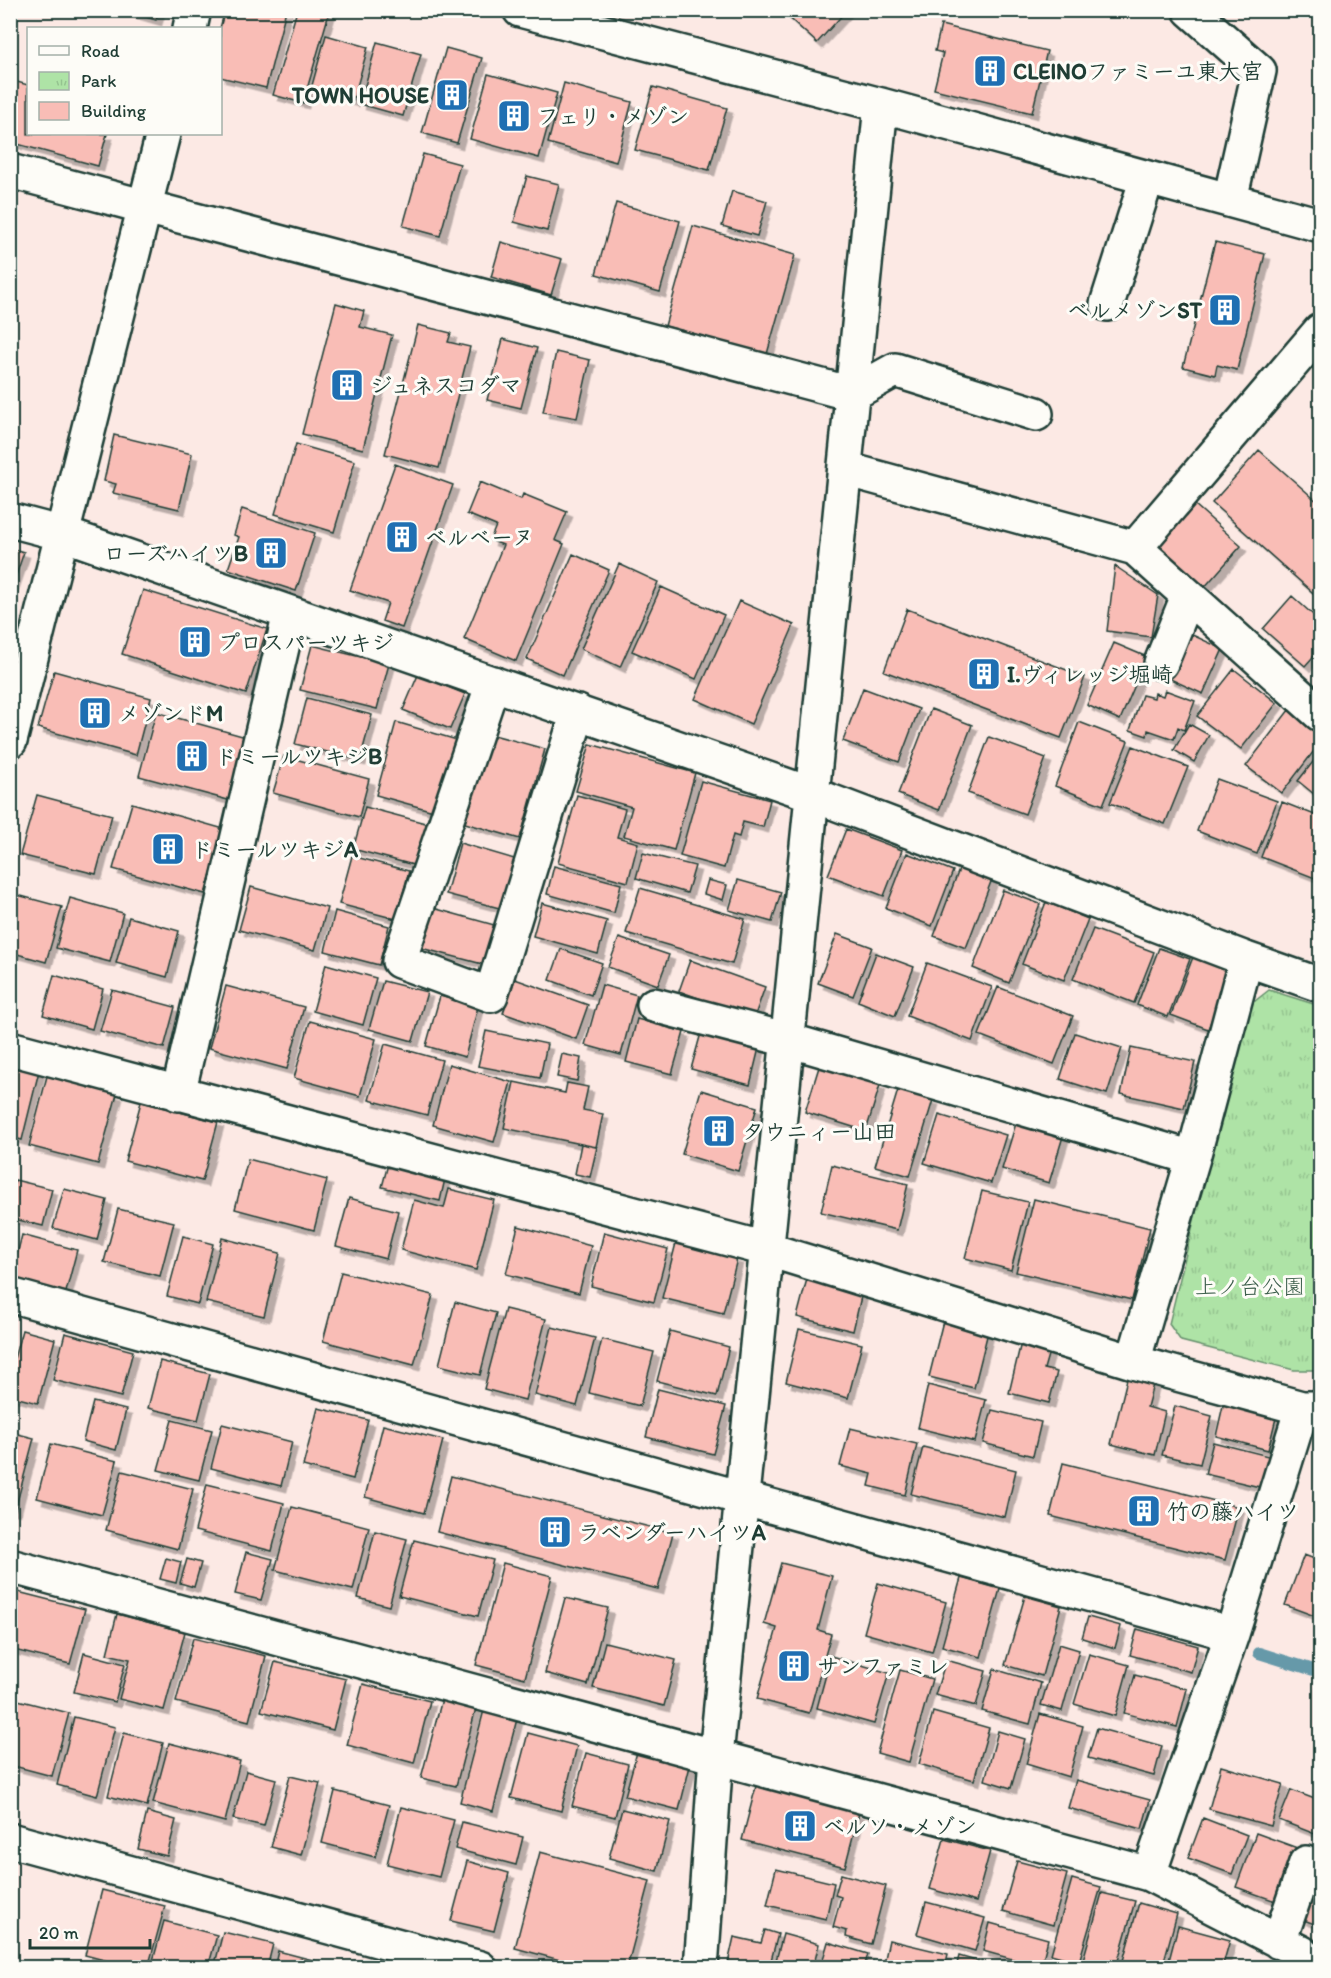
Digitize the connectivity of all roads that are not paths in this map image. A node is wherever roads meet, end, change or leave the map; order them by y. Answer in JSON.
{"nodes":[{"id":1,"x":194,"y":10,"type":"edge"},
{"id":2,"x":520,"y":10,"type":"edge"},
{"id":3,"x":1190,"y":10,"type":"edge"},
{"id":4,"x":602,"y":20,"type":"edge"},
{"id":5,"x":190,"y":27,"type":"edge"},
{"id":6,"x":881,"y":105,"type":"junction"},
{"id":7,"x":163,"y":135,"type":"edge"},
{"id":8,"x":10,"y":171,"type":"edge"},
{"id":9,"x":1147,"y":178,"type":"junction"},
{"id":10,"x":1230,"y":200,"type":"junction"},
{"id":11,"x":145,"y":206,"type":"junction"},
{"id":12,"x":1320,"y":225,"type":"edge"},
{"id":13,"x":1107,"y":304,"type":"dead end"},
{"id":14,"x":1320,"y":331,"type":"edge"},
{"id":15,"x":852,"y":394,"type":"junction"},
{"id":16,"x":1036,"y":414,"type":"dead end"},
{"id":17,"x":845,"y":469,"type":"junction"},
{"id":18,"x":10,"y":520,"type":"edge"},
{"id":19,"x":63,"y":534,"type":"junction"},
{"id":20,"x":1135,"y":548,"type":"junction"},
{"id":21,"x":1188,"y":596,"type":"junction"},
{"id":22,"x":290,"y":613,"type":"junction"},
{"id":23,"x":1161,"y":663,"type":"dead end"},
{"id":24,"x":492,"y":682,"type":"junction"},
{"id":25,"x":578,"y":712,"type":"junction"},
{"id":26,"x":1320,"y":714,"type":"edge"},
{"id":27,"x":10,"y":741,"type":"edge"},
{"id":28,"x":814,"y":795,"type":"junction"},
{"id":29,"x":1246,"y":959,"type":"junction"},
{"id":30,"x":1320,"y":985,"type":"edge"},
{"id":31,"x":654,"y":1005,"type":"dead end"},
{"id":32,"x":789,"y":1040,"type":"junction"},
{"id":33,"x":10,"y":1048,"type":"edge"},
{"id":34,"x":178,"y":1094,"type":"junction"},
{"id":35,"x":1193,"y":1158,"type":"junction"},
{"id":36,"x":766,"y":1249,"type":"junction"},
{"id":37,"x":10,"y":1295,"type":"edge"},
{"id":38,"x":1133,"y":1362,"type":"junction"},
{"id":39,"x":1311,"y":1408,"type":"edge"},
{"id":40,"x":743,"y":1498,"type":"junction"},
{"id":41,"x":10,"y":1566,"type":"edge"},
{"id":42,"x":1232,"y":1634,"type":"junction"},
{"id":43,"x":716,"y":1756,"type":"junction"},
{"id":44,"x":10,"y":1840,"type":"edge"},
{"id":45,"x":1306,"y":1863,"type":"dead end"},
{"id":46,"x":1149,"y":1874,"type":"junction"},
{"id":47,"x":1279,"y":1942,"type":"junction"},
{"id":48,"x":480,"y":1968,"type":"edge"},
{"id":49,"x":701,"y":1968,"type":"edge"},
{"id":50,"x":1319,"y":1968,"type":"edge"}],
"edges":[{"from":1,"to":5,"type":"street"},
{"from":2,"to":4,"type":"street"},
{"from":3,"to":10,"type":"street"},
{"from":4,"to":6,"type":"street"},
{"from":6,"to":9,"type":"street"},
{"from":6,"to":15,"type":"street"},
{"from":7,"to":11,"type":"street"},
{"from":8,"to":11,"type":"street"},
{"from":9,"to":10,"type":"street"},
{"from":9,"to":13,"type":"street"},
{"from":10,"to":12,"type":"street"},
{"from":11,"to":15,"type":"street"},
{"from":11,"to":19,"type":"street"},
{"from":14,"to":20,"type":"street"},
{"from":15,"to":16,"type":"street"},
{"from":15,"to":17,"type":"street"},
{"from":17,"to":20,"type":"street"},
{"from":17,"to":28,"type":"street"},
{"from":18,"to":19,"type":"street"},
{"from":19,"to":22,"type":"street"},
{"from":19,"to":27,"type":"street"},
{"from":20,"to":21,"type":"street"},
{"from":21,"to":23,"type":"street"},
{"from":21,"to":26,"type":"street"},
{"from":22,"to":24,"type":"street"},
{"from":22,"to":34,"type":"street"},
{"from":24,"to":25,"type":"street"},
{"from":24,"to":25,"type":"street"},
{"from":25,"to":28,"type":"street"},
{"from":28,"to":29,"type":"street"},
{"from":28,"to":32,"type":"street"},
{"from":29,"to":30,"type":"street"},
{"from":29,"to":35,"type":"street"},
{"from":31,"to":32,"type":"street"},
{"from":32,"to":35,"type":"street"},
{"from":32,"to":36,"type":"street"},
{"from":33,"to":34,"type":"street"},
{"from":34,"to":36,"type":"street"},
{"from":35,"to":38,"type":"street"},
{"from":36,"to":38,"type":"street"},
{"from":36,"to":40,"type":"street"},
{"from":37,"to":40,"type":"street"},
{"from":38,"to":39,"type":"street"},
{"from":39,"to":42,"type":"street"},
{"from":40,"to":42,"type":"street"},
{"from":40,"to":43,"type":"street"},
{"from":41,"to":43,"type":"street"},
{"from":42,"to":46,"type":"street"},
{"from":43,"to":46,"type":"street"},
{"from":43,"to":49,"type":"street"},
{"from":44,"to":48,"type":"street"},
{"from":45,"to":47,"type":"street"},
{"from":46,"to":47,"type":"street"},
{"from":47,"to":50,"type":"street"}]}
